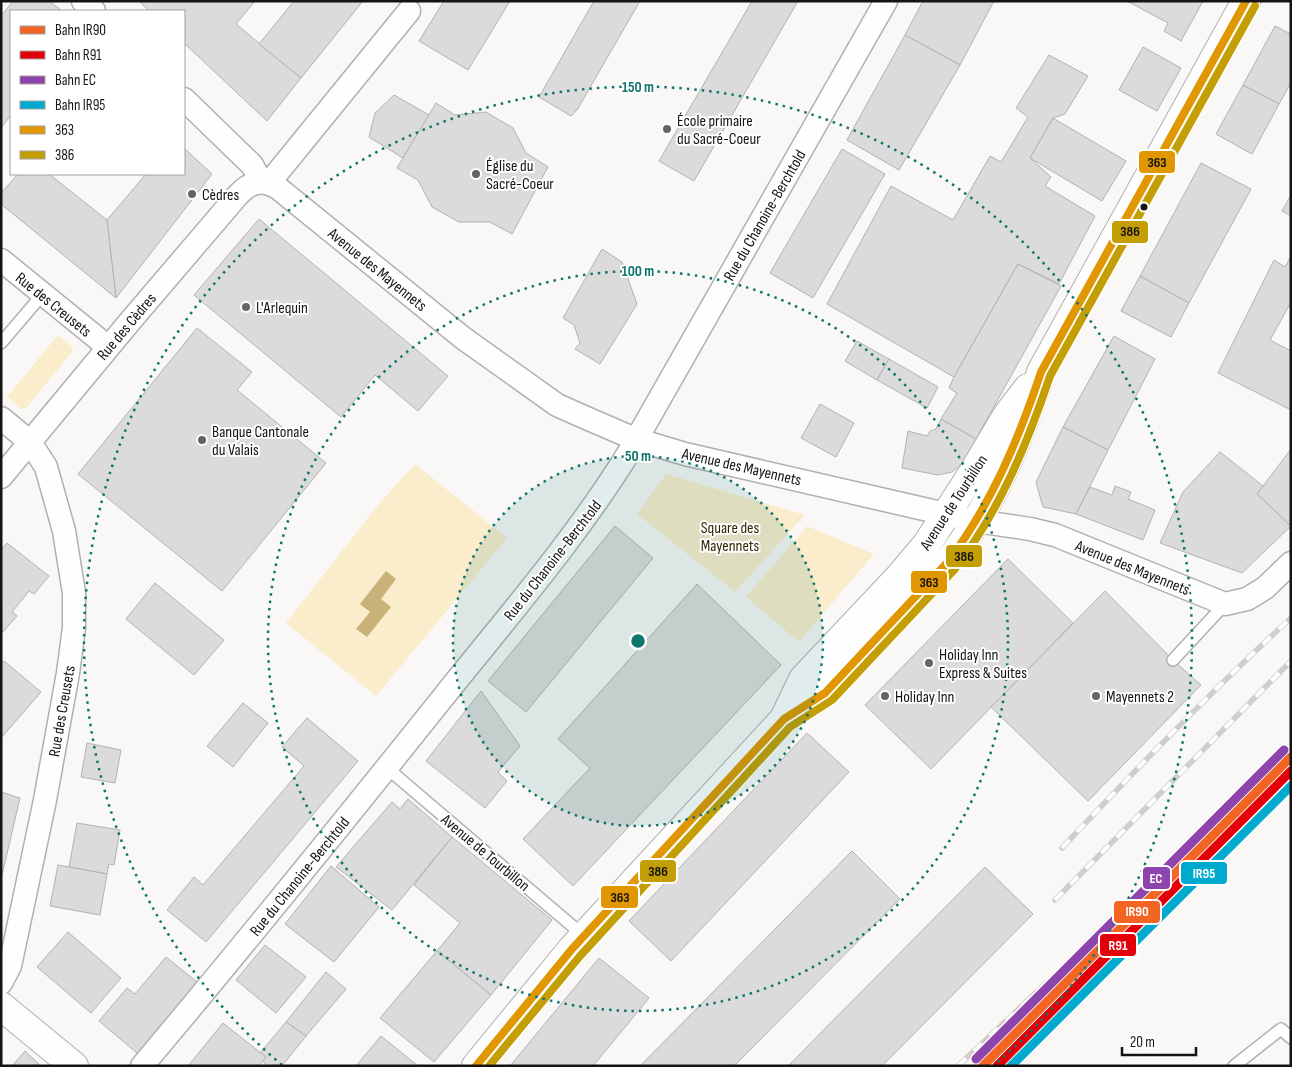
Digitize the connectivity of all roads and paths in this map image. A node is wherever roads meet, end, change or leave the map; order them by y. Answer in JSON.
{"nodes":[{"id":1,"x":83,"y":1,"type":"edge"},
{"id":2,"x":886,"y":1,"type":"edge"},
{"id":3,"x":1246,"y":1,"type":"edge"},
{"id":4,"x":93,"y":10,"type":"edge"},
{"id":5,"x":409,"y":11,"type":"dead end"},
{"id":6,"x":185,"y":100,"type":"edge"},
{"id":7,"x":263,"y":183,"type":"junction"},
{"id":8,"x":1,"y":260,"type":"edge"},
{"id":9,"x":42,"y":295,"type":"junction"},
{"id":10,"x":1,"y":342,"type":"edge"},
{"id":11,"x":108,"y":347,"type":"junction"},
{"id":12,"x":1041,"y":372,"type":"junction"},
{"id":13,"x":5,"y":424,"type":"edge"},
{"id":14,"x":635,"y":439,"type":"junction"},
{"id":15,"x":30,"y":442,"type":"junction"},
{"id":16,"x":1,"y":477,"type":"edge"},
{"id":17,"x":947,"y":514,"type":"junction"},
{"id":18,"x":976,"y":521,"type":"junction"},
{"id":19,"x":1291,"y":563,"type":"edge"},
{"id":20,"x":1225,"y":604,"type":"junction"},
{"id":21,"x":1173,"y":660,"type":"dead end"},
{"id":22,"x":784,"y":719,"type":"junction"},
{"id":23,"x":387,"y":768,"type":"junction"},
{"id":24,"x":584,"y":936,"type":"junction"},
{"id":25,"x":1,"y":983,"type":"edge"},
{"id":26,"x":1,"y":1006,"type":"edge"},
{"id":27,"x":1291,"y":1021,"type":"edge"},
{"id":28,"x":1282,"y":1029,"type":"junction"},
{"id":29,"x":1291,"y":1038,"type":"edge"},
{"id":30,"x":74,"y":1066,"type":"edge"},
{"id":31,"x":142,"y":1066,"type":"edge"},
{"id":32,"x":476,"y":1066,"type":"edge"},
{"id":33,"x":1234,"y":1066,"type":"edge"}],
"edges":[{"from":1,"to":4,"type":"street"},
{"from":2,"to":14,"type":"street","name":"Rue du Chanoine-Berchtold"},
{"from":3,"to":12,"type":"main road","name":"Avenue de Tourbillon"},
{"from":5,"to":7,"type":"street","name":"Rue des Cèdres"},
{"from":6,"to":7,"type":"street"},
{"from":7,"to":11,"type":"street","name":"Rue des Cèdres"},
{"from":7,"to":14,"type":"street","name":"Avenue des Mayennets"},
{"from":8,"to":9,"type":"street","name":"Rue des Creusets"},
{"from":9,"to":10,"type":"lane"},
{"from":9,"to":11,"type":"street","name":"Rue des Creusets"},
{"from":11,"to":15,"type":"street","name":"Rue des Cèdres"},
{"from":12,"to":17,"type":"main road","name":"Avenue de Tourbillon"},
{"from":12,"to":18,"type":"main road","name":"Avenue de Tourbillon"},
{"from":13,"to":15,"type":"street","name":"Rue des Creusets"},
{"from":14,"to":17,"type":"street","name":"Avenue des Mayennets"},
{"from":14,"to":23,"type":"street","name":"Rue du Chanoine-Berchtold"},
{"from":15,"to":16,"type":"street","name":"Rue des Cèdres"},
{"from":15,"to":25,"type":"street","name":"Rue des Creusets"},
{"from":17,"to":18,"type":"street","name":"Avenue des Mayennets"},
{"from":17,"to":22,"type":"main road","name":"Avenue de Tourbillon"},
{"from":18,"to":20,"type":"street","name":"Avenue des Mayennets"},
{"from":18,"to":22,"type":"main road","name":"Avenue de Tourbillon"},
{"from":19,"to":20,"type":"street"},
{"from":20,"to":21,"type":"lane"},
{"from":22,"to":24,"type":"main road","name":"Avenue de Tourbillon"},
{"from":23,"to":24,"type":"lane","name":"Avenue de Tourbillon"},
{"from":23,"to":31,"type":"street","name":"Rue du Chanoine-Berchtold"},
{"from":24,"to":32,"type":"main road","name":"Avenue de Tourbillon"},
{"from":26,"to":30,"type":"main road"},
{"from":27,"to":28,"type":"lane"},
{"from":28,"to":29,"type":"lane"},
{"from":28,"to":33,"type":"lane"}]}
